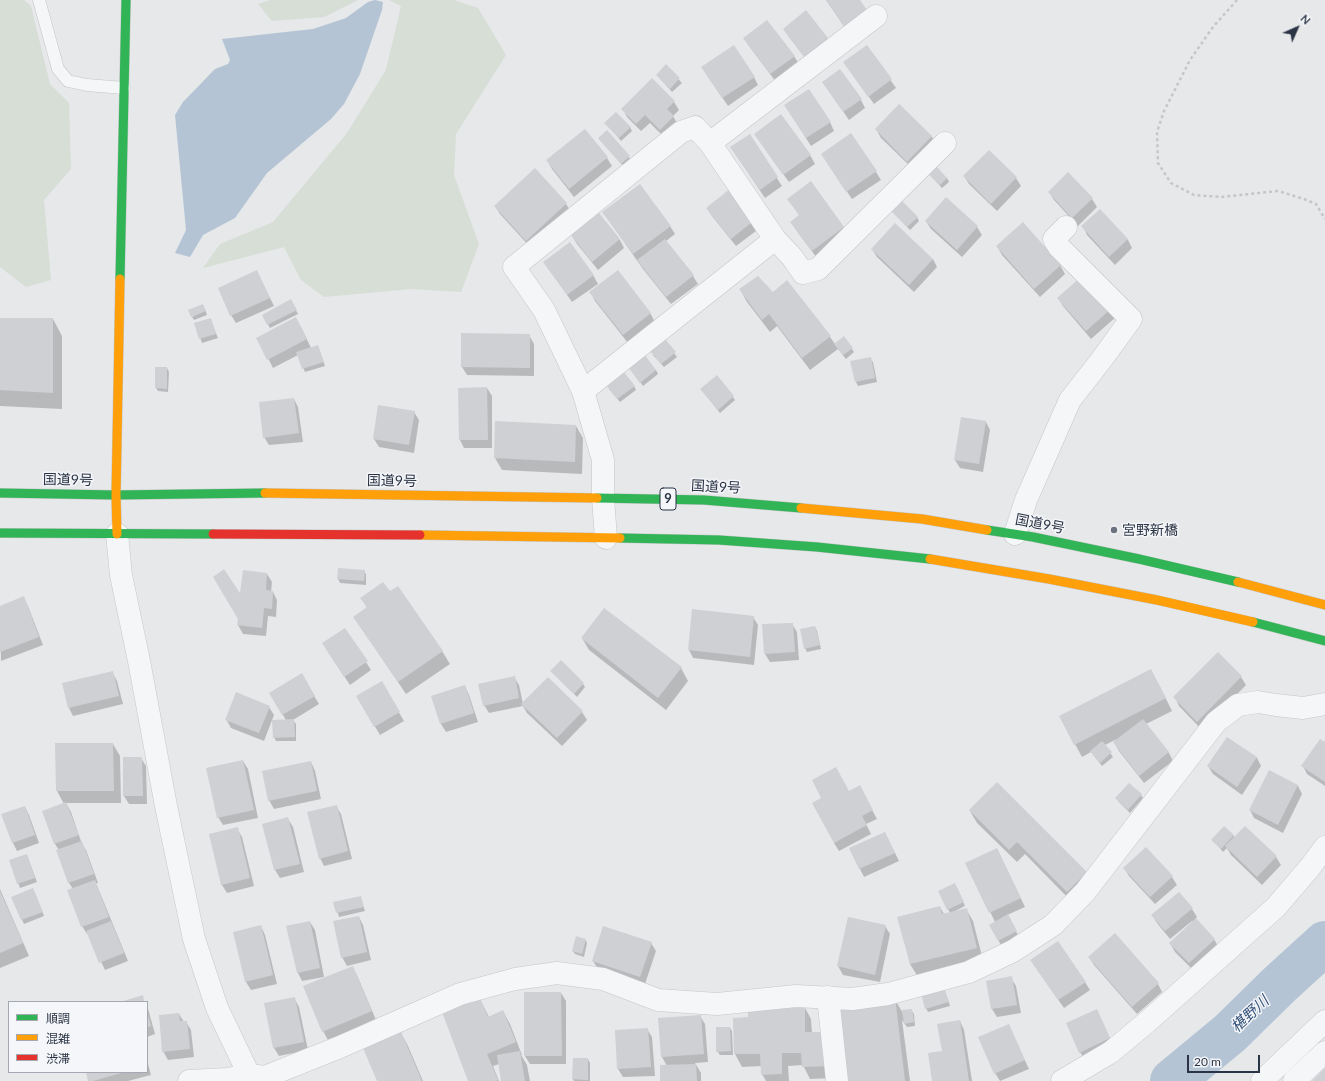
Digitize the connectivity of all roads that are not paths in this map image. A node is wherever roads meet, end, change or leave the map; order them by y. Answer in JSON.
{"nodes":[{"id":1,"x":39,"y":0,"type":"edge"},
{"id":2,"x":126,"y":0,"type":"edge"},
{"id":3,"x":876,"y":16,"type":"dead end"},
{"id":4,"x":124,"y":88,"type":"junction"},
{"id":5,"x":710,"y":143,"type":"junction"},
{"id":6,"x":945,"y":144,"type":"dead end"},
{"id":7,"x":1066,"y":227,"type":"dead end"},
{"id":8,"x":775,"y":239,"type":"junction"},
{"id":9,"x":583,"y":391,"type":"junction"},
{"id":10,"x":0,"y":493,"type":"edge"},
{"id":11,"x":116,"y":495,"type":"junction"},
{"id":12,"x":603,"y":498,"type":"junction"},
{"id":13,"x":0,"y":533,"type":"edge"},
{"id":14,"x":117,"y":534,"type":"junction"},
{"id":15,"x":1015,"y":534,"type":"junction"},
{"id":16,"x":606,"y":538,"type":"junction"},
{"id":17,"x":1325,"y":605,"type":"edge"},
{"id":18,"x":1325,"y":641,"type":"edge"},
{"id":19,"x":1325,"y":704,"type":"edge"},
{"id":20,"x":1325,"y":847,"type":"edge"},
{"id":21,"x":828,"y":997,"type":"junction"},
{"id":22,"x":1325,"y":1021,"type":"edge"},
{"id":23,"x":1325,"y":1052,"type":"edge"},
{"id":24,"x":250,"y":1078,"type":"edge"},
{"id":25,"x":189,"y":1081,"type":"edge"},
{"id":26,"x":836,"y":1081,"type":"edge"},
{"id":27,"x":1062,"y":1081,"type":"edge"},
{"id":28,"x":1262,"y":1081,"type":"edge"},
{"id":29,"x":1294,"y":1081,"type":"edge"}],
"edges":[{"from":1,"to":4,"type":"lane"},
{"from":2,"to":4,"type":"main road"},
{"from":3,"to":5,"type":"street"},
{"from":4,"to":11,"type":"main road"},
{"from":5,"to":8,"type":"street"},
{"from":5,"to":9,"type":"street"},
{"from":6,"to":8,"type":"street"},
{"from":7,"to":15,"type":"street"},
{"from":8,"to":9,"type":"street"},
{"from":9,"to":12,"type":"street"},
{"from":10,"to":11,"type":"main road","name":"国道9号","number":"9"},
{"from":11,"to":12,"type":"main road","name":"国道9号","number":"9"},
{"from":11,"to":14,"type":"main road"},
{"from":12,"to":15,"type":"main road","name":"国道9号","number":"9"},
{"from":12,"to":16,"type":"street"},
{"from":13,"to":14,"type":"main road"},
{"from":14,"to":16,"type":"main road"},
{"from":14,"to":24,"type":"street"},
{"from":15,"to":17,"type":"main road","name":"国道9号","number":"9"},
{"from":16,"to":18,"type":"main road"},
{"from":19,"to":21,"type":"street"},
{"from":20,"to":27,"type":"street"},
{"from":21,"to":24,"type":"street"},
{"from":21,"to":26,"type":"street"},
{"from":22,"to":28,"type":"street"},
{"from":23,"to":29,"type":"street"},
{"from":24,"to":25,"type":"street"}]}
